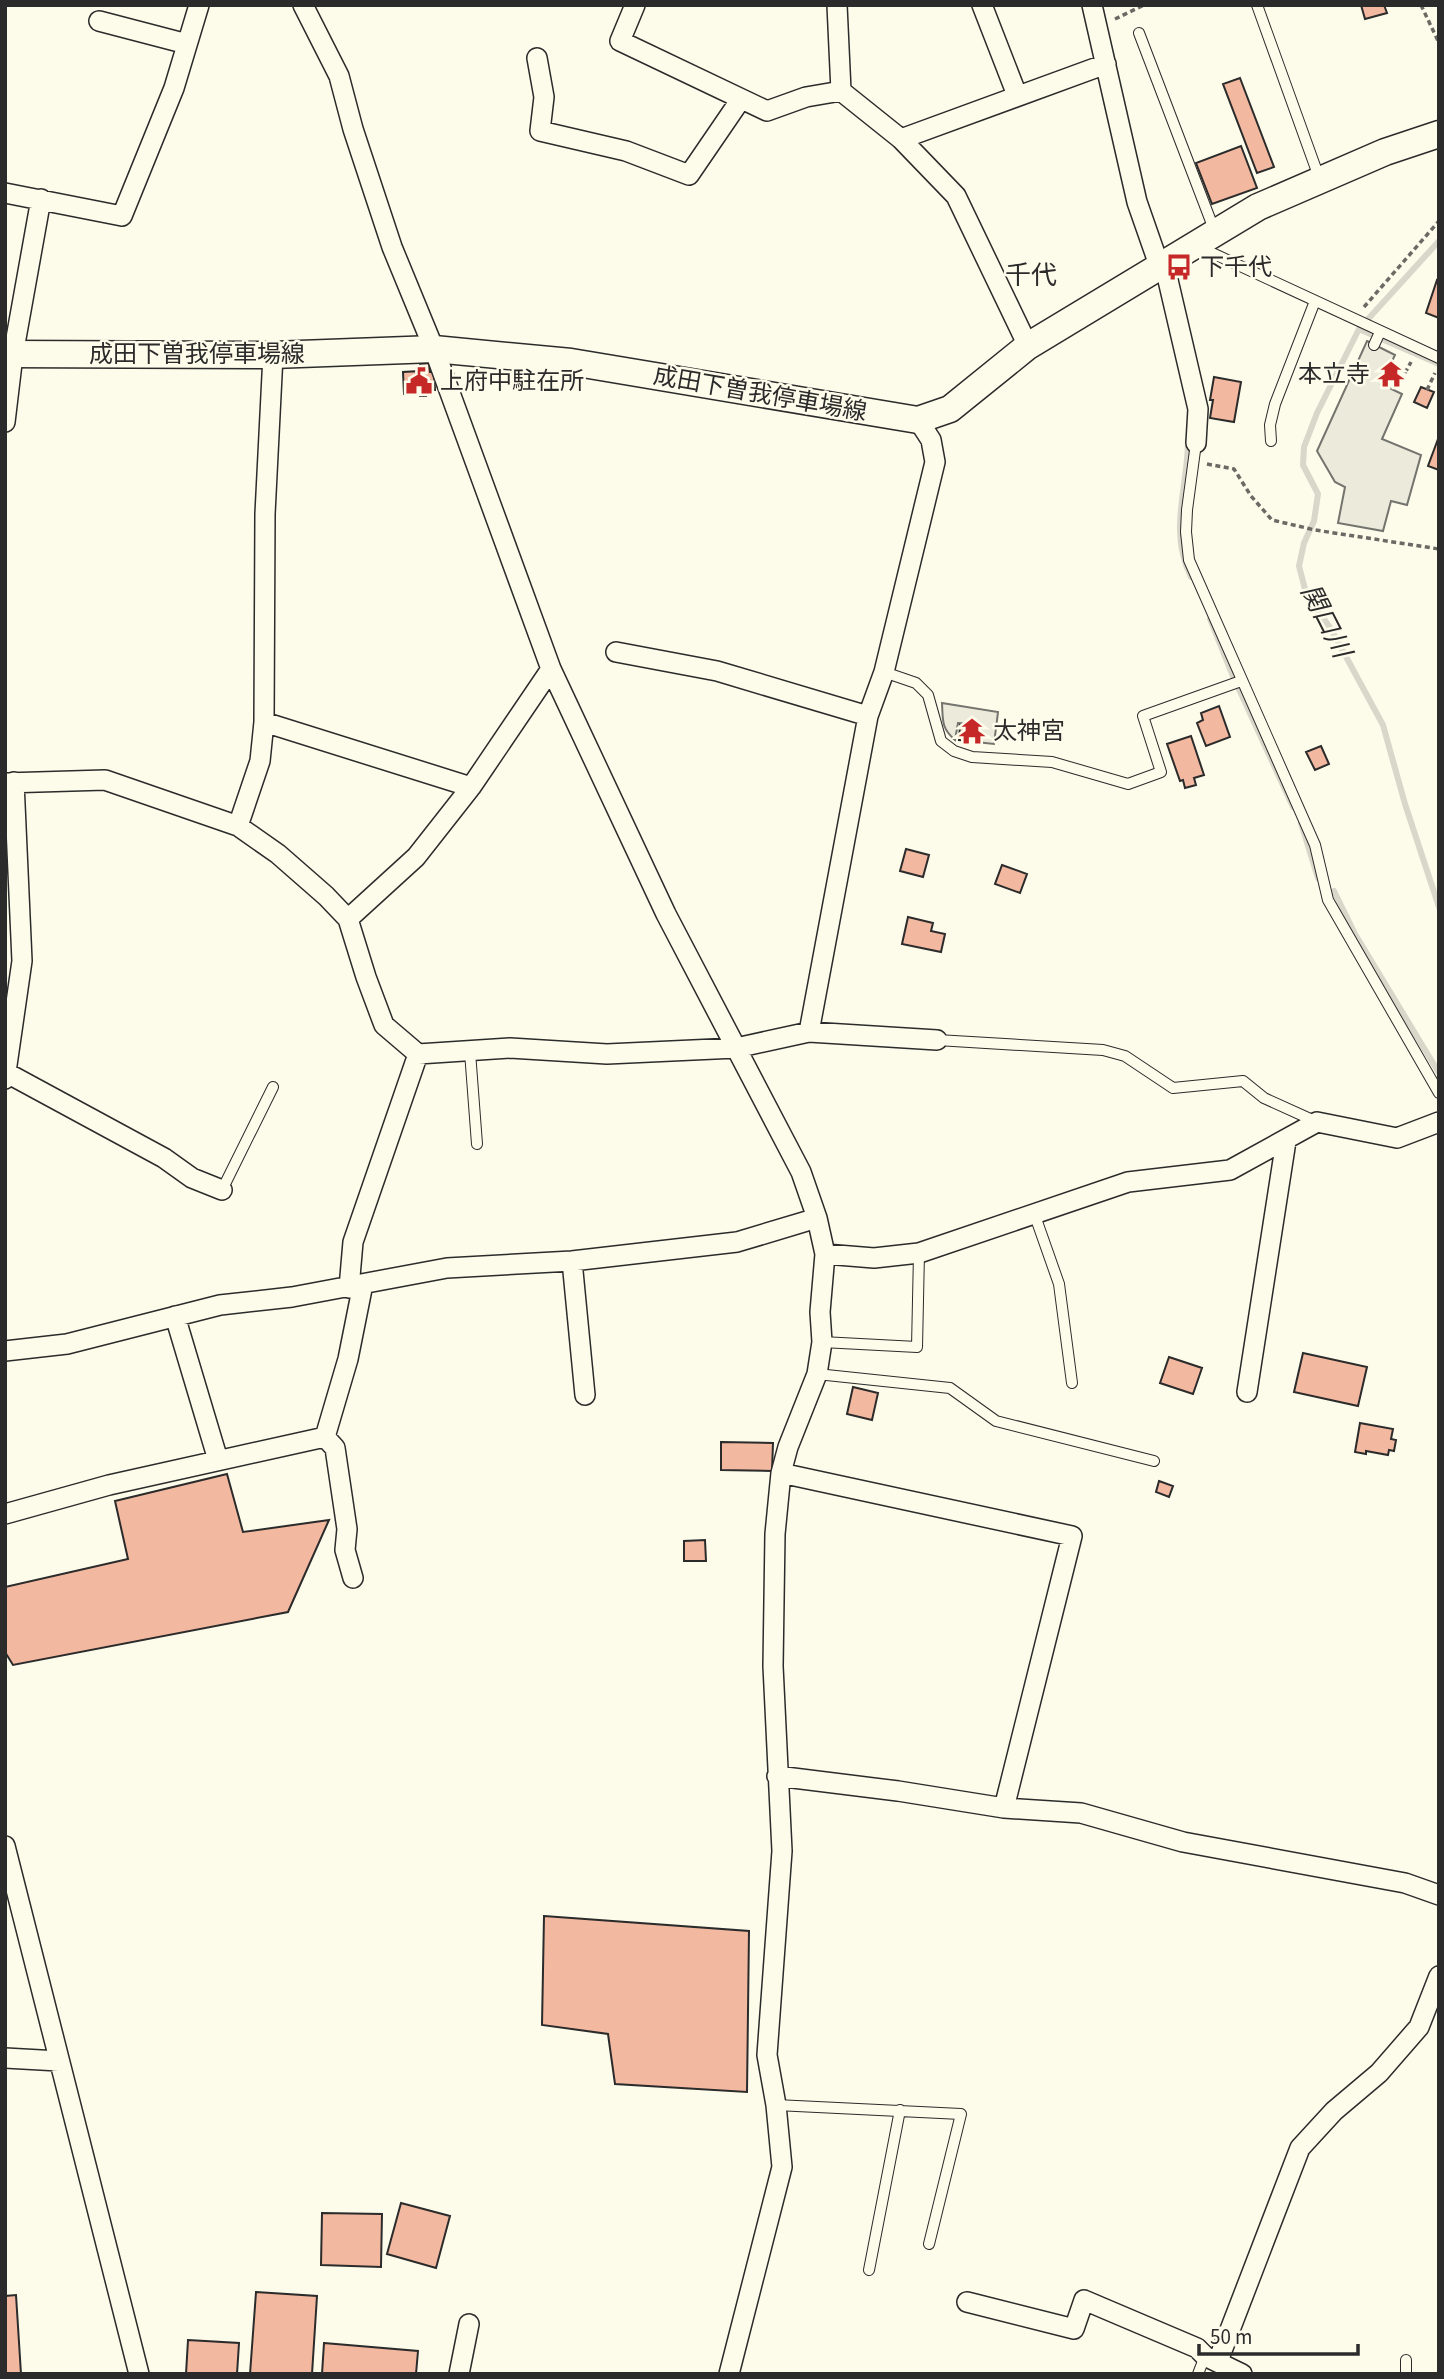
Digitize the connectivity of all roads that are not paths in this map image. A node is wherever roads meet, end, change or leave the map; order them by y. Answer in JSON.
{"nodes":[{"id":1,"x":199,"y":5,"type":"edge"},
{"id":2,"x":303,"y":5,"type":"edge"},
{"id":3,"x":635,"y":5,"type":"edge"},
{"id":4,"x":837,"y":5,"type":"edge"},
{"id":5,"x":982,"y":5,"type":"edge"},
{"id":6,"x":1091,"y":5,"type":"edge"},
{"id":7,"x":1257,"y":5,"type":"edge"},
{"id":8,"x":99,"y":21,"type":"dead end"},
{"id":9,"x":1139,"y":33,"type":"dead end"},
{"id":10,"x":187,"y":44,"type":"junction"},
{"id":11,"x":537,"y":58,"type":"dead end"},
{"id":12,"x":1106,"y":64,"type":"junction"},
{"id":13,"x":841,"y":92,"type":"junction"},
{"id":14,"x":1017,"y":95,"type":"junction"},
{"id":15,"x":741,"y":99,"type":"junction"},
{"id":16,"x":1439,"y":134,"type":"edge"},
{"id":17,"x":901,"y":139,"type":"junction"},
{"id":18,"x":1320,"y":180,"type":"junction"},
{"id":19,"x":5,"y":193,"type":"edge"},
{"id":20,"x":41,"y":199,"type":"junction"},
{"id":21,"x":1204,"y":238,"type":"junction"},
{"id":22,"x":1162,"y":264,"type":"junction"},
{"id":23,"x":1315,"y":301,"type":"junction"},
{"id":24,"x":1028,"y":346,"type":"junction"},
{"id":25,"x":434,"y":349,"type":"junction"},
{"id":26,"x":9,"y":355,"type":"edge"},
{"id":27,"x":273,"y":355,"type":"junction"},
{"id":28,"x":1439,"y":358,"type":"edge"},
{"id":29,"x":918,"y":420,"type":"junction"},
{"id":30,"x":5,"y":422,"type":"edge"},
{"id":31,"x":1271,"y":440,"type":"dead end"},
{"id":32,"x":1195,"y":452,"type":"joint"},
{"id":33,"x":616,"y":652,"type":"dead end"},
{"id":34,"x":551,"y":669,"type":"junction"},
{"id":35,"x":884,"y":672,"type":"junction"},
{"id":36,"x":1237,"y":683,"type":"junction"},
{"id":37,"x":869,"y":716,"type":"junction"},
{"id":38,"x":264,"y":722,"type":"junction"},
{"id":39,"x":10,"y":783,"type":"edge"},
{"id":40,"x":471,"y":787,"type":"junction"},
{"id":41,"x":238,"y":826,"type":"junction"},
{"id":42,"x":348,"y":919,"type":"junction"},
{"id":43,"x":809,"y":1032,"type":"junction"},
{"id":44,"x":937,"y":1040,"type":"joint"},
{"id":45,"x":736,"y":1048,"type":"junction"},
{"id":46,"x":470,"y":1052,"type":"junction"},
{"id":47,"x":418,"y":1054,"type":"junction"},
{"id":48,"x":6,"y":1076,"type":"edge"},
{"id":49,"x":273,"y":1087,"type":"dead end"},
{"id":50,"x":1439,"y":1093,"type":"edge"},
{"id":51,"x":1317,"y":1122,"type":"junction"},
{"id":52,"x":1439,"y":1122,"type":"edge"},
{"id":53,"x":1286,"y":1141,"type":"junction"},
{"id":54,"x":477,"y":1144,"type":"dead end"},
{"id":55,"x":222,"y":1190,"type":"joint"},
{"id":56,"x":1034,"y":1213,"type":"junction"},
{"id":57,"x":817,"y":1218,"type":"junction"},
{"id":58,"x":919,"y":1253,"type":"junction"},
{"id":59,"x":825,"y":1254,"type":"junction"},
{"id":60,"x":572,"y":1261,"type":"junction"},
{"id":61,"x":356,"y":1286,"type":"junction"},
{"id":62,"x":175,"y":1316,"type":"junction"},
{"id":63,"x":822,"y":1342,"type":"junction"},
{"id":64,"x":5,"y":1351,"type":"edge"},
{"id":65,"x":817,"y":1374,"type":"junction"},
{"id":66,"x":1072,"y":1383,"type":"dead end"},
{"id":67,"x":1247,"y":1392,"type":"dead end"},
{"id":68,"x":585,"y":1395,"type":"dead end"},
{"id":69,"x":324,"y":1437,"type":"junction"},
{"id":70,"x":218,"y":1460,"type":"junction"},
{"id":71,"x":1154,"y":1461,"type":"dead end"},
{"id":72,"x":781,"y":1473,"type":"junction"},
{"id":73,"x":5,"y":1514,"type":"edge"},
{"id":74,"x":353,"y":1578,"type":"dead end"},
{"id":75,"x":777,"y":1776,"type":"junction"},
{"id":76,"x":1004,"y":1808,"type":"junction"},
{"id":77,"x":5,"y":1846,"type":"edge"},
{"id":78,"x":1439,"y":1895,"type":"edge"},
{"id":79,"x":1439,"y":1976,"type":"edge"},
{"id":80,"x":5,"y":2058,"type":"edge"},
{"id":81,"x":58,"y":2061,"type":"junction"},
{"id":82,"x":776,"y":2105,"type":"junction"},
{"id":83,"x":900,"y":2110,"type":"junction"},
{"id":84,"x":929,"y":2244,"type":"dead end"},
{"id":85,"x":869,"y":2270,"type":"dead end"},
{"id":86,"x":967,"y":2302,"type":"dead end"},
{"id":87,"x":469,"y":2323,"type":"dead end"},
{"id":88,"x":1406,"y":2360,"type":"dead end"},
{"id":89,"x":1207,"y":2364,"type":"edge"},
{"id":90,"x":139,"y":2374,"type":"edge"},
{"id":91,"x":459,"y":2374,"type":"edge"},
{"id":92,"x":729,"y":2374,"type":"edge"},
{"id":93,"x":1242,"y":2374,"type":"edge"},
{"id":94,"x":1406,"y":2374,"type":"edge"}],
"edges":[{"from":1,"to":10,"type":"street"},
{"from":2,"to":25,"type":"street"},
{"from":3,"to":15,"type":"street"},
{"from":4,"to":13,"type":"street"},
{"from":5,"to":14,"type":"street"},
{"from":6,"to":12,"type":"street"},
{"from":7,"to":18,"type":"lane"},
{"from":8,"to":10,"type":"street"},
{"from":9,"to":21,"type":"lane"},
{"from":10,"to":20,"type":"street"},
{"from":11,"to":15,"type":"street"},
{"from":12,"to":14,"type":"street"},
{"from":12,"to":22,"type":"street"},
{"from":13,"to":15,"type":"street"},
{"from":13,"to":17,"type":"street"},
{"from":14,"to":17,"type":"street"},
{"from":16,"to":18,"type":"main road","name":"成田下曽我停車場線"},
{"from":17,"to":24,"type":"street"},
{"from":18,"to":21,"type":"main road","name":"成田下曽我停車場線"},
{"from":19,"to":20,"type":"street"},
{"from":20,"to":26,"type":"street"},
{"from":21,"to":22,"type":"main road","name":"成田下曽我停車場線"},
{"from":21,"to":23,"type":"lane"},
{"from":22,"to":24,"type":"main road","name":"成田下曽我停車場線"},
{"from":22,"to":32,"type":"street"},
{"from":23,"to":28,"type":"lane"},
{"from":23,"to":31,"type":"lane"},
{"from":24,"to":29,"type":"main road","name":"成田下曽我停車場線"},
{"from":25,"to":27,"type":"main road","name":"成田下曽我停車場線"},
{"from":25,"to":29,"type":"main road","name":"成田下曽我停車場線"},
{"from":25,"to":34,"type":"street"},
{"from":26,"to":27,"type":"main road","name":"成田下曽我停車場線"},
{"from":26,"to":30,"type":"street"},
{"from":27,"to":38,"type":"street"},
{"from":29,"to":35,"type":"street"},
{"from":32,"to":36,"type":"lane"},
{"from":33,"to":37,"type":"street"},
{"from":34,"to":40,"type":"street"},
{"from":34,"to":45,"type":"street"},
{"from":35,"to":36,"type":"lane"},
{"from":35,"to":37,"type":"street"},
{"from":36,"to":50,"type":"lane"},
{"from":37,"to":43,"type":"street"},
{"from":38,"to":40,"type":"street"},
{"from":38,"to":41,"type":"street"},
{"from":39,"to":41,"type":"street"},
{"from":39,"to":48,"type":"street"},
{"from":40,"to":42,"type":"street"},
{"from":41,"to":42,"type":"street"},
{"from":42,"to":47,"type":"street"},
{"from":43,"to":44,"type":"street"},
{"from":43,"to":45,"type":"street"},
{"from":44,"to":51,"type":"lane"},
{"from":45,"to":46,"type":"street"},
{"from":45,"to":57,"type":"street"},
{"from":46,"to":47,"type":"street"},
{"from":46,"to":54,"type":"lane"},
{"from":47,"to":61,"type":"street"},
{"from":48,"to":55,"type":"street"},
{"from":49,"to":55,"type":"lane"},
{"from":51,"to":52,"type":"street"},
{"from":51,"to":53,"type":"street"},
{"from":53,"to":56,"type":"street"},
{"from":53,"to":67,"type":"street"},
{"from":56,"to":58,"type":"street"},
{"from":56,"to":66,"type":"lane"},
{"from":57,"to":59,"type":"street"},
{"from":57,"to":60,"type":"street"},
{"from":58,"to":59,"type":"street"},
{"from":58,"to":63,"type":"lane"},
{"from":59,"to":63,"type":"street"},
{"from":60,"to":61,"type":"street"},
{"from":60,"to":68,"type":"street"},
{"from":61,"to":62,"type":"street"},
{"from":61,"to":69,"type":"street"},
{"from":62,"to":64,"type":"street"},
{"from":62,"to":70,"type":"street"},
{"from":63,"to":65,"type":"street"},
{"from":65,"to":71,"type":"lane"},
{"from":65,"to":72,"type":"street"},
{"from":69,"to":70,"type":"street"},
{"from":69,"to":74,"type":"street"},
{"from":70,"to":73,"type":"street"},
{"from":72,"to":75,"type":"street"},
{"from":72,"to":76,"type":"street"},
{"from":75,"to":76,"type":"street"},
{"from":75,"to":82,"type":"street"},
{"from":76,"to":78,"type":"street"},
{"from":77,"to":81,"type":"street"},
{"from":79,"to":89,"type":"street"},
{"from":80,"to":81,"type":"street"},
{"from":81,"to":90,"type":"street"},
{"from":82,"to":83,"type":"lane"},
{"from":82,"to":92,"type":"street"},
{"from":83,"to":84,"type":"lane"},
{"from":83,"to":85,"type":"lane"},
{"from":86,"to":89,"type":"street"},
{"from":87,"to":91,"type":"street"},
{"from":88,"to":94,"type":"lane"},
{"from":89,"to":93,"type":"street"}]}
